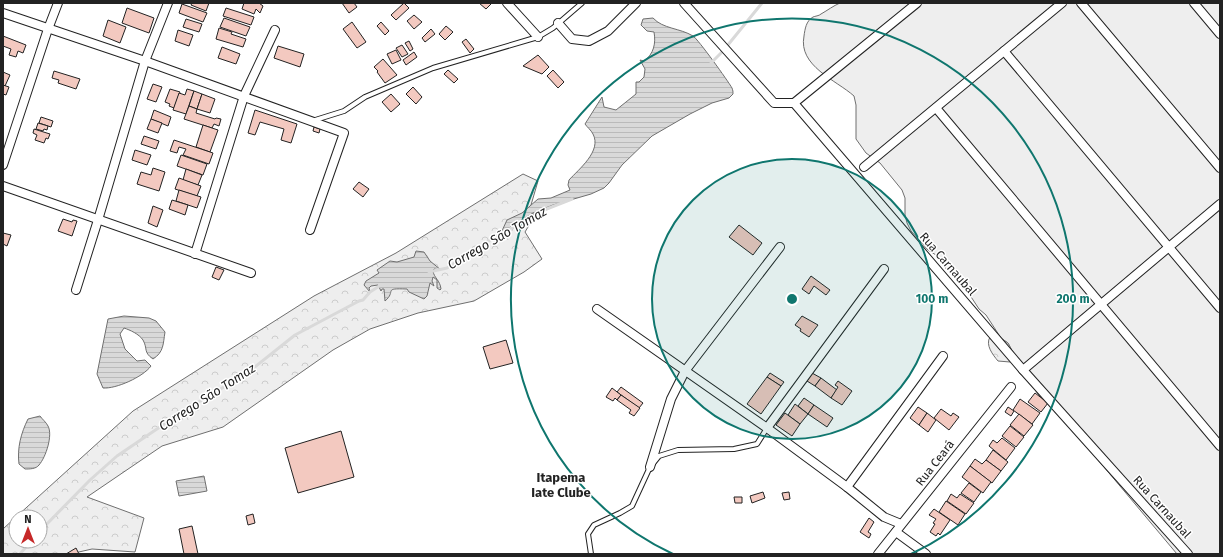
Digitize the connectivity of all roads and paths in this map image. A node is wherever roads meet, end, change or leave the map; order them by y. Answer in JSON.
{"nodes":[{"id":1,"x":58,"y":3,"type":"edge"},
{"id":2,"x":168,"y":3,"type":"edge"},
{"id":3,"x":507,"y":3,"type":"edge"},
{"id":4,"x":582,"y":3,"type":"edge"},
{"id":5,"x":636,"y":3,"type":"edge"},
{"id":6,"x":684,"y":3,"type":"edge"},
{"id":7,"x":917,"y":3,"type":"edge"},
{"id":8,"x":1062,"y":3,"type":"edge"},
{"id":9,"x":1081,"y":3,"type":"edge"},
{"id":10,"x":1194,"y":3,"type":"edge"},
{"id":11,"x":3,"y":13,"type":"edge"},
{"id":12,"x":558,"y":23,"type":"junction"},
{"id":13,"x":48,"y":29,"type":"junction"},
{"id":14,"x":276,"y":30,"type":"dead end"},
{"id":15,"x":1220,"y":34,"type":"edge"},
{"id":16,"x":538,"y":37,"type":"junction"},
{"id":17,"x":1004,"y":51,"type":"junction"},
{"id":18,"x":145,"y":62,"type":"junction"},
{"id":19,"x":244,"y":96,"type":"junction"},
{"id":20,"x":794,"y":103,"type":"junction"},
{"id":21,"x":936,"y":108,"type":"junction"},
{"id":22,"x":310,"y":122,"type":"junction"},
{"id":23,"x":3,"y":165,"type":"edge"},
{"id":24,"x":864,"y":167,"type":"dead end"},
{"id":25,"x":1220,"y":168,"type":"edge"},
{"id":26,"x":3,"y":186,"type":"edge"},
{"id":27,"x":1220,"y":204,"type":"edge"},
{"id":28,"x":98,"y":220,"type":"junction"},
{"id":29,"x":310,"y":230,"type":"dead end"},
{"id":30,"x":780,"y":247,"type":"dead end"},
{"id":31,"x":1169,"y":247,"type":"junction"},
{"id":32,"x":195,"y":254,"type":"junction"},
{"id":33,"x":884,"y":269,"type":"dead end"},
{"id":34,"x":251,"y":273,"type":"dead end"},
{"id":35,"x":76,"y":290,"type":"dead end"},
{"id":36,"x":1101,"y":304,"type":"junction"},
{"id":37,"x":1220,"y":308,"type":"edge"},
{"id":38,"x":597,"y":309,"type":"dead end"},
{"id":39,"x":943,"y":356,"type":"dead end"},
{"id":40,"x":1023,"y":370,"type":"junction"},
{"id":41,"x":685,"y":371,"type":"junction"},
{"id":42,"x":1010,"y":388,"type":"dead end"},
{"id":43,"x":767,"y":428,"type":"junction"},
{"id":44,"x":1220,"y":446,"type":"edge"},
{"id":45,"x":650,"y":467,"type":"junction"},
{"id":46,"x":847,"y":487,"type":"junction"},
{"id":47,"x":901,"y":524,"type":"junction"},
{"id":48,"x":896,"y":532,"type":"junction"},
{"id":49,"x":591,"y":554,"type":"edge"},
{"id":50,"x":878,"y":554,"type":"edge"},
{"id":51,"x":926,"y":554,"type":"edge"},
{"id":52,"x":1188,"y":554,"type":"edge"}],
"edges":[{"from":1,"to":13,"type":"street"},
{"from":2,"to":18,"type":"street"},
{"from":3,"to":16,"type":"street"},
{"from":4,"to":12,"type":"lane"},
{"from":5,"to":12,"type":"street"},
{"from":6,"to":20,"type":"street"},
{"from":7,"to":20,"type":"street"},
{"from":8,"to":17,"type":"street"},
{"from":9,"to":25,"type":"street"},
{"from":10,"to":15,"type":"street"},
{"from":11,"to":13,"type":"street"},
{"from":12,"to":16,"type":"lane"},
{"from":13,"to":18,"type":"street"},
{"from":13,"to":23,"type":"street"},
{"from":14,"to":19,"type":"street"},
{"from":16,"to":22,"type":"lane"},
{"from":17,"to":21,"type":"street"},
{"from":17,"to":31,"type":"street"},
{"from":18,"to":19,"type":"street"},
{"from":18,"to":28,"type":"street"},
{"from":19,"to":22,"type":"street"},
{"from":19,"to":32,"type":"street"},
{"from":20,"to":40,"type":"street","name":"Rua Carnaubal"},
{"from":21,"to":24,"type":"street"},
{"from":21,"to":36,"type":"street"},
{"from":22,"to":29,"type":"street"},
{"from":26,"to":28,"type":"street"},
{"from":27,"to":31,"type":"street"},
{"from":28,"to":32,"type":"street"},
{"from":28,"to":35,"type":"street"},
{"from":30,"to":41,"type":"street"},
{"from":31,"to":36,"type":"street"},
{"from":31,"to":37,"type":"street"},
{"from":32,"to":34,"type":"street"},
{"from":33,"to":43,"type":"street"},
{"from":36,"to":40,"type":"street"},
{"from":36,"to":44,"type":"street"},
{"from":38,"to":41,"type":"street"},
{"from":39,"to":46,"type":"street"},
{"from":40,"to":52,"type":"street","name":"Rua Carnaubal"},
{"from":41,"to":43,"type":"street"},
{"from":41,"to":45,"type":"street"},
{"from":42,"to":47,"type":"street","name":"Rua Ceará"},
{"from":43,"to":45,"type":"lane"},
{"from":43,"to":46,"type":"street"},
{"from":45,"to":49,"type":"lane"},
{"from":46,"to":47,"type":"street"},
{"from":47,"to":48,"type":"street","name":"Rua Ceará"},
{"from":48,"to":50,"type":"street","name":"Rua Ceará"},
{"from":48,"to":51,"type":"street"}]}
